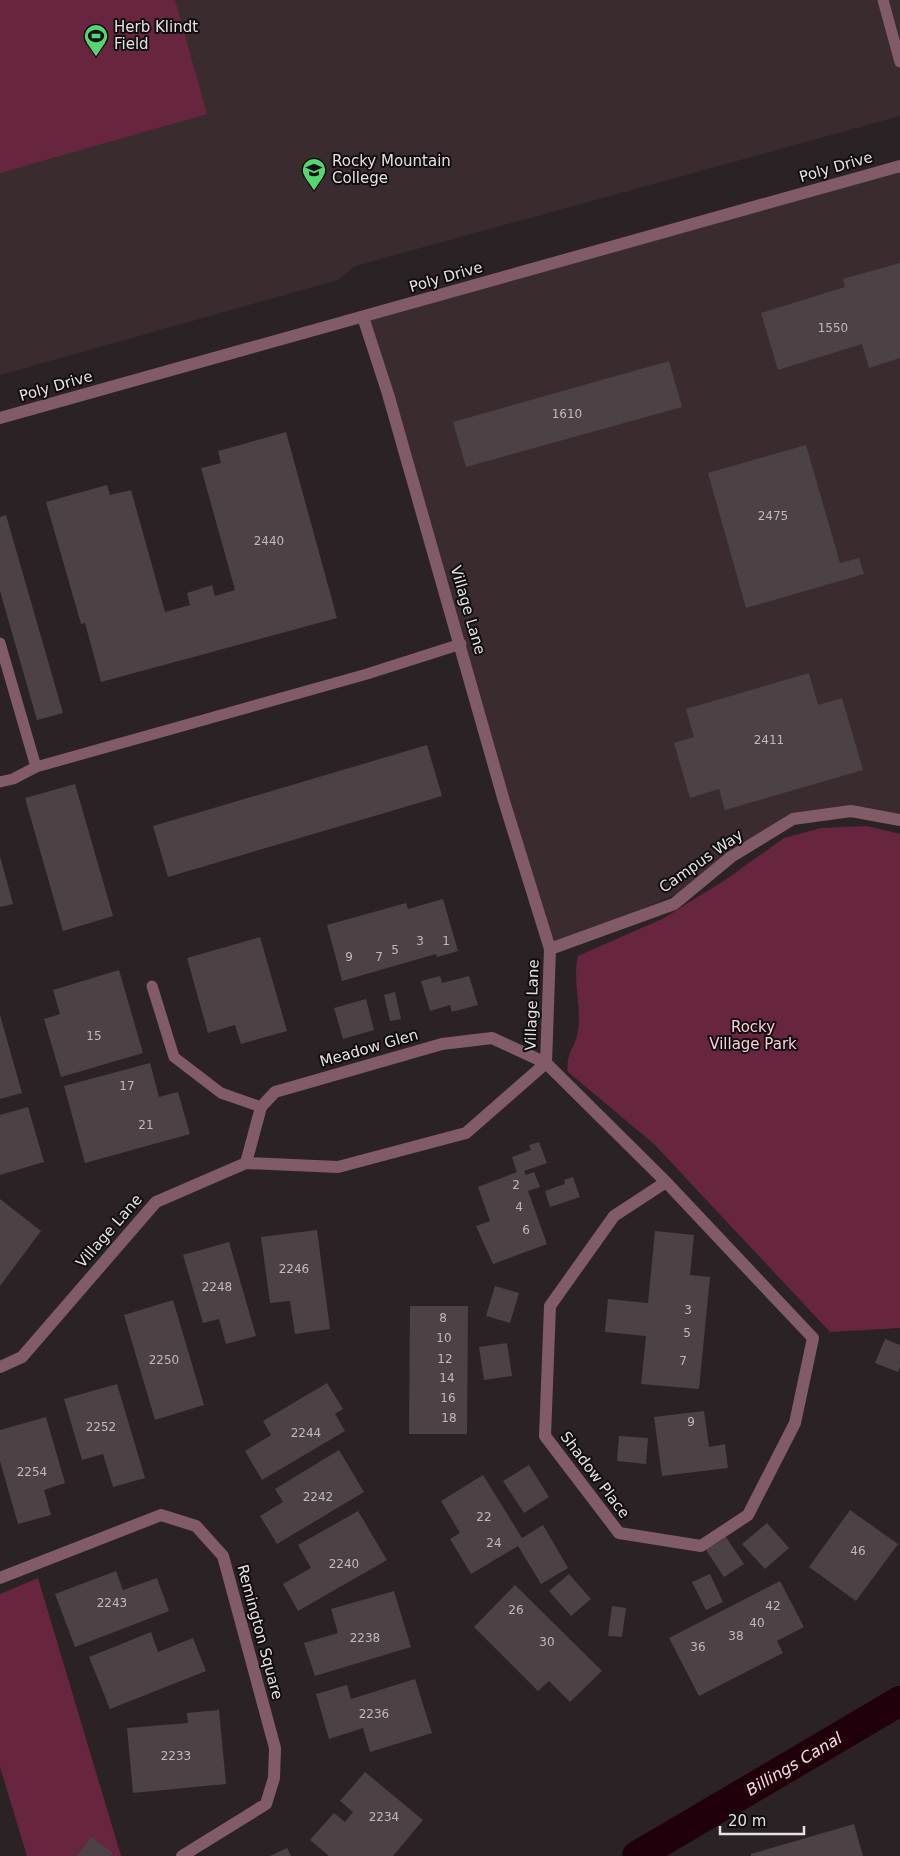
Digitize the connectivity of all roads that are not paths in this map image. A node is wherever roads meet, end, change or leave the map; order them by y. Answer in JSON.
{"nodes":[{"id":1,"x":883,"y":0,"type":"edge"},
{"id":2,"x":900,"y":62,"type":"edge"},
{"id":3,"x":900,"y":166,"type":"edge"},
{"id":4,"x":363,"y":317,"type":"junction"},
{"id":5,"x":0,"y":418,"type":"edge"},
{"id":6,"x":0,"y":643,"type":"edge"},
{"id":7,"x":461,"y":644,"type":"junction"},
{"id":8,"x":36,"y":767,"type":"junction"},
{"id":9,"x":0,"y":782,"type":"edge"},
{"id":10,"x":900,"y":820,"type":"edge"},
{"id":11,"x":550,"y":949,"type":"junction"},
{"id":12,"x":152,"y":986,"type":"dead end"},
{"id":13,"x":546,"y":1063,"type":"junction"},
{"id":14,"x":261,"y":1107,"type":"junction"},
{"id":15,"x":246,"y":1163,"type":"junction"},
{"id":16,"x":666,"y":1182,"type":"junction"},
{"id":17,"x":0,"y":1367,"type":"edge"},
{"id":18,"x":0,"y":1578,"type":"edge"},
{"id":19,"x":182,"y":1856,"type":"edge"}],
"edges":[{"from":1,"to":2,"type":"lane"},
{"from":3,"to":4,"type":"street","name":"Poly Drive"},
{"from":4,"to":5,"type":"street","name":"Poly Drive"},
{"from":4,"to":7,"type":"street","name":"Village Lane"},
{"from":6,"to":8,"type":"lane"},
{"from":7,"to":8,"type":"lane"},
{"from":7,"to":11,"type":"street","name":"Village Lane"},
{"from":8,"to":9,"type":"lane"},
{"from":10,"to":11,"type":"street","name":"Campus Way"},
{"from":11,"to":13,"type":"street","name":"Village Lane"},
{"from":12,"to":14,"type":"lane"},
{"from":13,"to":14,"type":"street","name":"Meadow Glen"},
{"from":13,"to":15,"type":"street","name":"Village Lane"},
{"from":13,"to":16,"type":"street","name":"Shadow Place"},
{"from":14,"to":15,"type":"street"},
{"from":15,"to":17,"type":"street","name":"Village Lane"},
{"from":16,"to":16,"type":"street","name":"Shadow Place"},
{"from":18,"to":19,"type":"street","name":"Remington Square"}]}
